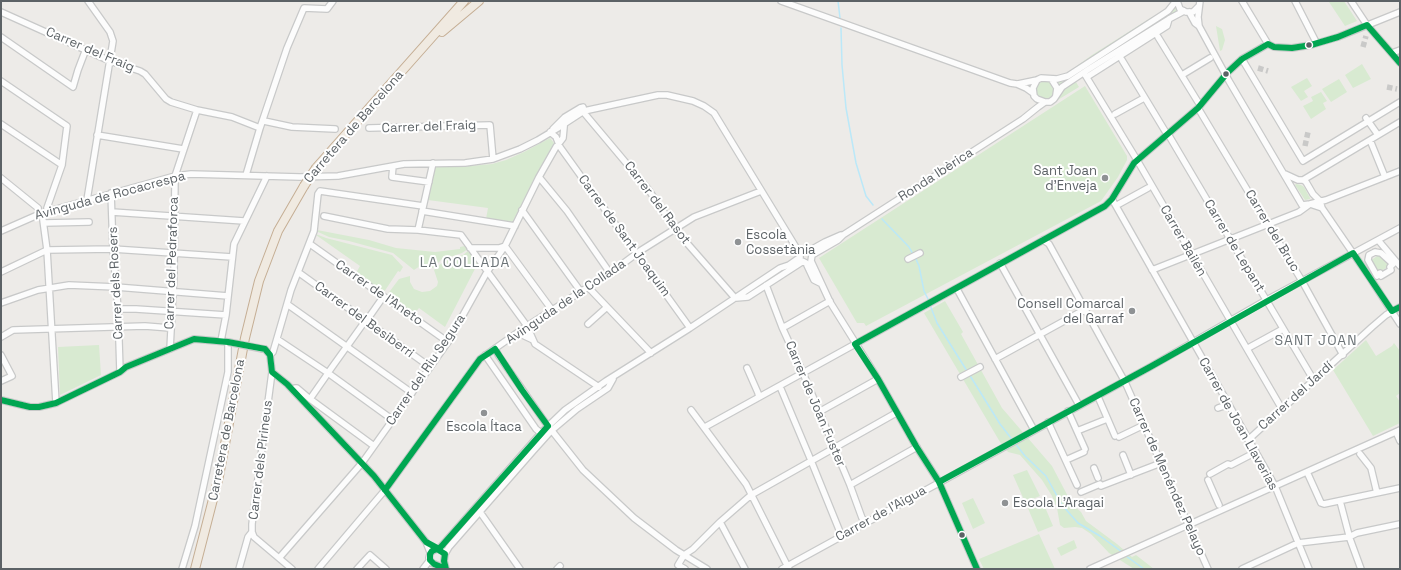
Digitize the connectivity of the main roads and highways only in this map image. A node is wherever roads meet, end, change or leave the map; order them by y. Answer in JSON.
{"nodes":[{"id":1,"x":457,"y":1,"type":"edge"},
{"id":2,"x":464,"y":1,"type":"edge"},
{"id":3,"x":479,"y":1,"type":"edge"},
{"id":4,"x":414,"y":57,"type":"junction"},
{"id":5,"x":195,"y":569,"type":"edge"}],
"edges":[{"from":1,"to":4,"type":"highway"},
{"from":2,"to":4,"type":"highway","name":"Carretera de Barcelona"},
{"from":3,"to":4,"type":"highway"},
{"from":4,"to":5,"type":"highway","name":"Carretera de Barcelona","bridge":true}]}
